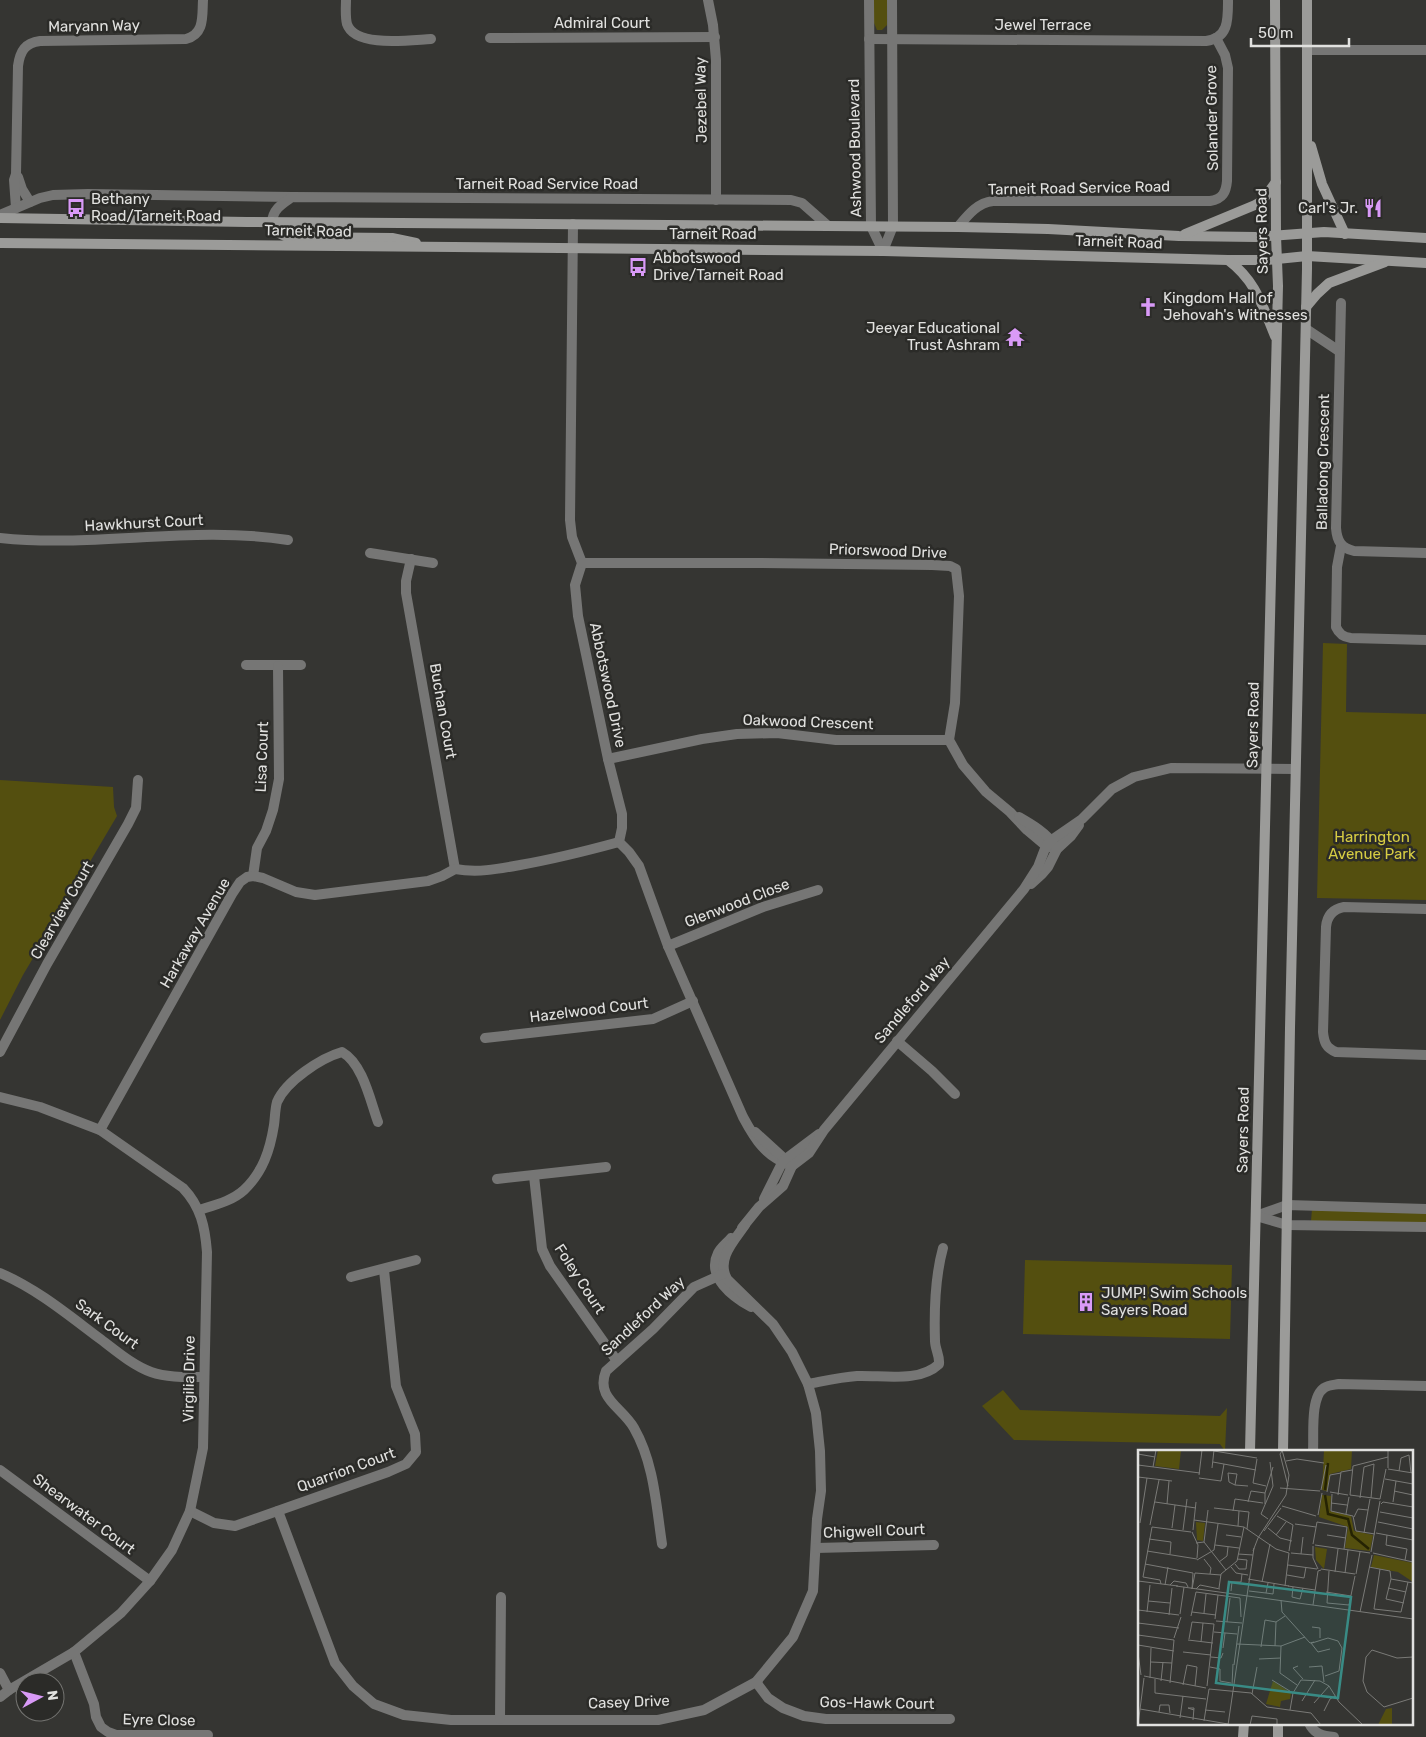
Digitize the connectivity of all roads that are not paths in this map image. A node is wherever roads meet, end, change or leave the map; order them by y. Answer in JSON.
{"nodes":[{"id":1,"x":202,"y":0,"type":"edge"},
{"id":2,"x":346,"y":0,"type":"edge"},
{"id":3,"x":708,"y":0,"type":"edge"},
{"id":4,"x":869,"y":0,"type":"edge"},
{"id":5,"x":892,"y":0,"type":"edge"},
{"id":6,"x":1228,"y":0,"type":"edge"},
{"id":7,"x":1275,"y":0,"type":"edge"},
{"id":8,"x":1307,"y":0,"type":"edge"},
{"id":9,"x":714,"y":37,"type":"junction"},
{"id":10,"x":490,"y":38,"type":"dead end"},
{"id":11,"x":1216,"y":38,"type":"junction"},
{"id":12,"x":430,"y":39,"type":"dead end"},
{"id":13,"x":869,"y":39,"type":"junction"},
{"id":14,"x":892,"y":39,"type":"junction"},
{"id":15,"x":1308,"y":50,"type":"junction"},
{"id":16,"x":1426,"y":50,"type":"edge"},
{"id":17,"x":1308,"y":136,"type":"junction"},
{"id":18,"x":16,"y":174,"type":"junction"},
{"id":19,"x":1277,"y":181,"type":"junction"},
{"id":20,"x":292,"y":197,"type":"junction"},
{"id":21,"x":716,"y":200,"type":"junction"},
{"id":22,"x":1210,"y":201,"type":"joint"},
{"id":23,"x":30,"y":202,"type":"junction"},
{"id":24,"x":16,"y":208,"type":"junction"},
{"id":25,"x":0,"y":217,"type":"edge"},
{"id":26,"x":272,"y":222,"type":"junction"},
{"id":27,"x":573,"y":224,"type":"junction"},
{"id":28,"x":827,"y":225,"type":"junction"},
{"id":29,"x":871,"y":226,"type":"junction"},
{"id":30,"x":893,"y":226,"type":"junction"},
{"id":31,"x":958,"y":227,"type":"junction"},
{"id":32,"x":1307,"y":233,"type":"junction"},
{"id":33,"x":1345,"y":234,"type":"junction"},
{"id":34,"x":1179,"y":236,"type":"junction"},
{"id":35,"x":1276,"y":236,"type":"junction"},
{"id":36,"x":1426,"y":238,"type":"edge"},
{"id":37,"x":0,"y":243,"type":"edge"},
{"id":38,"x":442,"y":248,"type":"junction"},
{"id":39,"x":573,"y":248,"type":"junction"},
{"id":40,"x":883,"y":251,"type":"junction"},
{"id":41,"x":1307,"y":256,"type":"junction"},
{"id":42,"x":1278,"y":259,"type":"junction"},
{"id":43,"x":1228,"y":260,"type":"junction"},
{"id":44,"x":1389,"y":261,"type":"junction"},
{"id":45,"x":1426,"y":263,"type":"edge"},
{"id":46,"x":1340,"y":303,"type":"dead end"},
{"id":47,"x":1306,"y":307,"type":"junction"},
{"id":48,"x":1306,"y":329,"type":"junction"},
{"id":49,"x":1276,"y":339,"type":"junction"},
{"id":50,"x":1339,"y":351,"type":"junction"},
{"id":51,"x":0,"y":538,"type":"edge"},
{"id":52,"x":288,"y":540,"type":"dead end"},
{"id":53,"x":1341,"y":546,"type":"junction"},
{"id":54,"x":370,"y":553,"type":"dead end"},
{"id":55,"x":1426,"y":553,"type":"edge"},
{"id":56,"x":411,"y":559,"type":"junction"},
{"id":57,"x":433,"y":563,"type":"dead end"},
{"id":58,"x":582,"y":563,"type":"junction"},
{"id":59,"x":1426,"y":640,"type":"edge"},
{"id":60,"x":246,"y":665,"type":"dead end"},
{"id":61,"x":278,"y":666,"type":"junction"},
{"id":62,"x":301,"y":666,"type":"dead end"},
{"id":63,"x":949,"y":740,"type":"junction"},
{"id":64,"x":608,"y":760,"type":"junction"},
{"id":65,"x":1267,"y":768,"type":"junction"},
{"id":66,"x":1295,"y":769,"type":"junction"},
{"id":67,"x":138,"y":780,"type":"dead end"},
{"id":68,"x":619,"y":842,"type":"junction"},
{"id":69,"x":1051,"y":845,"type":"junction"},
{"id":70,"x":455,"y":868,"type":"junction"},
{"id":71,"x":253,"y":876,"type":"junction"},
{"id":72,"x":818,"y":890,"type":"dead end"},
{"id":73,"x":1426,"y":909,"type":"edge"},
{"id":74,"x":668,"y":946,"type":"junction"},
{"id":75,"x":694,"y":1001,"type":"junction"},
{"id":76,"x":485,"y":1038,"type":"dead end"},
{"id":77,"x":897,"y":1041,"type":"junction"},
{"id":78,"x":0,"y":1052,"type":"edge"},
{"id":79,"x":1426,"y":1055,"type":"edge"},
{"id":80,"x":955,"y":1094,"type":"dead end"},
{"id":81,"x":0,"y":1097,"type":"edge"},
{"id":82,"x":378,"y":1122,"type":"dead end"},
{"id":83,"x":100,"y":1130,"type":"junction"},
{"id":84,"x":787,"y":1163,"type":"junction"},
{"id":85,"x":606,"y":1167,"type":"dead end"},
{"id":86,"x":534,"y":1176,"type":"junction"},
{"id":87,"x":497,"y":1179,"type":"dead end"},
{"id":88,"x":1287,"y":1205,"type":"junction"},
{"id":89,"x":1426,"y":1209,"type":"edge"},
{"id":90,"x":199,"y":1210,"type":"junction"},
{"id":91,"x":1256,"y":1216,"type":"junction"},
{"id":92,"x":1287,"y":1225,"type":"junction"},
{"id":93,"x":1426,"y":1227,"type":"edge"},
{"id":94,"x":944,"y":1248,"type":"dead end"},
{"id":95,"x":416,"y":1260,"type":"dead end"},
{"id":96,"x":384,"y":1270,"type":"junction"},
{"id":97,"x":0,"y":1273,"type":"edge"},
{"id":98,"x":721,"y":1275,"type":"junction"},
{"id":99,"x":352,"y":1276,"type":"dead end"},
{"id":100,"x":617,"y":1361,"type":"junction"},
{"id":101,"x":204,"y":1377,"type":"junction"},
{"id":102,"x":808,"y":1384,"type":"junction"},
{"id":103,"x":1426,"y":1386,"type":"edge"},
{"id":104,"x":1250,"y":1450,"type":"edge"},
{"id":105,"x":1283,"y":1450,"type":"edge"},
{"id":106,"x":1313,"y":1450,"type":"edge"},
{"id":107,"x":0,"y":1470,"type":"edge"},
{"id":108,"x":278,"y":1511,"type":"junction"},
{"id":109,"x":190,"y":1512,"type":"junction"},
{"id":110,"x":662,"y":1544,"type":"dead end"},
{"id":111,"x":934,"y":1545,"type":"dead end"},
{"id":112,"x":816,"y":1548,"type":"junction"},
{"id":113,"x":150,"y":1581,"type":"junction"},
{"id":114,"x":501,"y":1597,"type":"dead end"},
{"id":115,"x":74,"y":1652,"type":"junction"},
{"id":116,"x":0,"y":1673,"type":"edge"},
{"id":117,"x":756,"y":1682,"type":"junction"},
{"id":118,"x":9,"y":1690,"type":"junction"},
{"id":119,"x":0,"y":1698,"type":"edge"},
{"id":120,"x":500,"y":1719,"type":"junction"},
{"id":121,"x":950,"y":1719,"type":"dead end"},
{"id":122,"x":1244,"y":1724,"type":"edge"},
{"id":123,"x":1278,"y":1724,"type":"edge"},
{"id":124,"x":1310,"y":1724,"type":"edge"},
{"id":125,"x":208,"y":1735,"type":"dead end"},
{"id":126,"x":1243,"y":1737,"type":"edge"},
{"id":127,"x":1278,"y":1737,"type":"edge"},
{"id":128,"x":1334,"y":1737,"type":"edge"}],
"edges":[{"from":1,"to":18,"type":"street","name":"Maryann Way"},
{"from":2,"to":12,"type":"street"},
{"from":3,"to":9,"type":"street","name":"Jezebel Way"},
{"from":4,"to":13,"type":"street","name":"Ashwood Boulevard"},
{"from":5,"to":14,"type":"street"},
{"from":6,"to":11,"type":"street"},
{"from":7,"to":19,"type":"main road","name":"Sayers Road"},
{"from":8,"to":15,"type":"main road"},
{"from":9,"to":10,"type":"street","name":"Admiral Court"},
{"from":9,"to":21,"type":"street","name":"Jezebel Way"},
{"from":11,"to":14,"type":"street","name":"Jewel Terrace"},
{"from":11,"to":22,"type":"street","name":"Solander Grove"},
{"from":13,"to":14,"type":"street","name":"Jewel Terrace"},
{"from":13,"to":29,"type":"street","name":"Ashwood Boulevard"},
{"from":14,"to":30,"type":"street"},
{"from":15,"to":16,"type":"street"},
{"from":15,"to":17,"type":"main road"},
{"from":17,"to":32,"type":"main road"},
{"from":17,"to":33,"type":"main road"},
{"from":18,"to":23,"type":"street","name":"Maryann Way"},
{"from":18,"to":24,"type":"street","name":"Maryann Way"},
{"from":19,"to":34,"type":"main road"},
{"from":19,"to":35,"type":"main road","name":"Sayers Road"},
{"from":20,"to":21,"type":"street","name":"Tarneit Road Service Road"},
{"from":20,"to":23,"type":"street","name":"Tarneit Road"},
{"from":20,"to":26,"type":"street"},
{"from":21,"to":28,"type":"street","name":"Tarneit Road Service Road"},
{"from":22,"to":31,"type":"street","name":"Tarneit Road Service Road"},
{"from":23,"to":24,"type":"street","name":"Tarneit Road"},
{"from":24,"to":25,"type":"street","name":"Tarneit Road"},
{"from":25,"to":26,"type":"main road","name":"Tarneit Road"},
{"from":26,"to":27,"type":"main road","name":"Tarneit Road"},
{"from":26,"to":38,"type":"main road"},
{"from":27,"to":28,"type":"main road","name":"Tarneit Road"},
{"from":27,"to":39,"type":"street"},
{"from":28,"to":29,"type":"main road","name":"Tarneit Road"},
{"from":29,"to":30,"type":"main road","name":"Tarneit Road"},
{"from":29,"to":40,"type":"street","name":"Ashwood Boulevard"},
{"from":30,"to":31,"type":"main road","name":"Tarneit Road"},
{"from":30,"to":40,"type":"street"},
{"from":31,"to":34,"type":"main road","name":"Tarneit Road"},
{"from":32,"to":33,"type":"main road","name":"Tarneit Road"},
{"from":32,"to":35,"type":"main road","name":"Tarneit Road"},
{"from":32,"to":41,"type":"main road"},
{"from":33,"to":36,"type":"main road","name":"Tarneit Road"},
{"from":34,"to":35,"type":"main road","name":"Tarneit Road"},
{"from":35,"to":42,"type":"main road","name":"Sayers Road"},
{"from":37,"to":38,"type":"main road","name":"Tarneit Road"},
{"from":38,"to":39,"type":"main road","name":"Tarneit Road"},
{"from":39,"to":40,"type":"main road","name":"Tarneit Road"},
{"from":39,"to":58,"type":"street"},
{"from":40,"to":43,"type":"main road","name":"Tarneit Road"},
{"from":41,"to":42,"type":"main road","name":"Tarneit Road"},
{"from":41,"to":44,"type":"main road","name":"Tarneit Road"},
{"from":41,"to":47,"type":"main road"},
{"from":42,"to":43,"type":"main road","name":"Tarneit Road"},
{"from":42,"to":49,"type":"main road","name":"Sayers Road"},
{"from":43,"to":49,"type":"main road"},
{"from":44,"to":45,"type":"main road","name":"Tarneit Road"},
{"from":44,"to":47,"type":"main road"},
{"from":46,"to":50,"type":"street","name":"Balladong Crescent"},
{"from":47,"to":48,"type":"main road"},
{"from":48,"to":50,"type":"street"},
{"from":48,"to":66,"type":"main road"},
{"from":49,"to":65,"type":"main road","name":"Sayers Road"},
{"from":50,"to":53,"type":"street","name":"Balladong Crescent"},
{"from":51,"to":52,"type":"street","name":"Hawkhurst Court"},
{"from":53,"to":55,"type":"street","name":"Balladong Crescent"},
{"from":53,"to":59,"type":"street"},
{"from":54,"to":56,"type":"street"},
{"from":56,"to":57,"type":"street"},
{"from":56,"to":70,"type":"street","name":"Buchan Court"},
{"from":58,"to":63,"type":"street","name":"Priorswood Drive"},
{"from":58,"to":64,"type":"street","name":"Abbotswood Drive"},
{"from":60,"to":61,"type":"street"},
{"from":61,"to":62,"type":"street"},
{"from":61,"to":71,"type":"street","name":"Lisa Court"},
{"from":63,"to":64,"type":"street","name":"Oakwood Crescent"},
{"from":63,"to":69,"type":"street"},
{"from":64,"to":68,"type":"street","name":"Abbotswood Drive"},
{"from":65,"to":66,"type":"street","name":"Sandleford Way"},
{"from":65,"to":69,"type":"street","name":"Sandleford Way"},
{"from":65,"to":91,"type":"main road","name":"Sayers Road"},
{"from":66,"to":88,"type":"main road"},
{"from":67,"to":78,"type":"street","name":"Clearview Court"},
{"from":68,"to":70,"type":"street"},
{"from":68,"to":74,"type":"street"},
{"from":69,"to":77,"type":"street","name":"Sandleford Way"},
{"from":70,"to":71,"type":"street","name":"Harkaway Avenue"},
{"from":71,"to":83,"type":"street","name":"Harkaway Avenue"},
{"from":72,"to":74,"type":"street","name":"Glenwood Close"},
{"from":73,"to":79,"type":"street"},
{"from":74,"to":75,"type":"street"},
{"from":75,"to":76,"type":"street","name":"Hazelwood Court"},
{"from":75,"to":84,"type":"street"},
{"from":77,"to":80,"type":"street"},
{"from":77,"to":84,"type":"street","name":"Sandleford Way"},
{"from":81,"to":83,"type":"street","name":"Virgilia Drive"},
{"from":82,"to":90,"type":"street"},
{"from":83,"to":90,"type":"street","name":"Virgilia Drive"},
{"from":84,"to":98,"type":"street","name":"Sandleford Way"},
{"from":85,"to":86,"type":"street"},
{"from":86,"to":87,"type":"street"},
{"from":86,"to":100,"type":"street","name":"Foley Court"},
{"from":88,"to":89,"type":"street"},
{"from":88,"to":91,"type":"street"},
{"from":88,"to":92,"type":"main road"},
{"from":90,"to":101,"type":"street","name":"Virgilia Drive"},
{"from":91,"to":92,"type":"street"},
{"from":91,"to":104,"type":"main road","name":"Sayers Road"},
{"from":92,"to":93,"type":"street"},
{"from":92,"to":105,"type":"main road"},
{"from":94,"to":102,"type":"street"},
{"from":95,"to":96,"type":"street"},
{"from":96,"to":99,"type":"street"},
{"from":96,"to":108,"type":"street","name":"Quarrion Court"},
{"from":97,"to":101,"type":"street","name":"Sark Court"},
{"from":98,"to":100,"type":"street","name":"Sandleford Way"},
{"from":98,"to":102,"type":"street","name":"Casey Drive"},
{"from":100,"to":110,"type":"street","name":"Sandleford Way"},
{"from":101,"to":109,"type":"street","name":"Virgilia Drive"},
{"from":102,"to":112,"type":"street","name":"Casey Drive"},
{"from":103,"to":106,"type":"street"},
{"from":107,"to":113,"type":"street","name":"Shearwater Court"},
{"from":108,"to":109,"type":"street","name":"Quarrion Court"},
{"from":108,"to":120,"type":"street","name":"Casey Drive"},
{"from":109,"to":113,"type":"street","name":"Virgilia Drive"},
{"from":111,"to":112,"type":"street","name":"Chigwell Court"},
{"from":112,"to":117,"type":"street","name":"Casey Drive"},
{"from":113,"to":115,"type":"street","name":"Virgilia Drive"},
{"from":114,"to":120,"type":"street"},
{"from":115,"to":118,"type":"street","name":"Virgilia Drive"},
{"from":115,"to":125,"type":"street","name":"Eyre Close"},
{"from":116,"to":118,"type":"street"},
{"from":117,"to":120,"type":"street","name":"Casey Drive"},
{"from":117,"to":121,"type":"street","name":"Gos-Hawk Court"},
{"from":118,"to":119,"type":"street","name":"Virgilia Drive"},
{"from":122,"to":126,"type":"main road"},
{"from":123,"to":127,"type":"main road"},
{"from":124,"to":128,"type":"street"}]}
